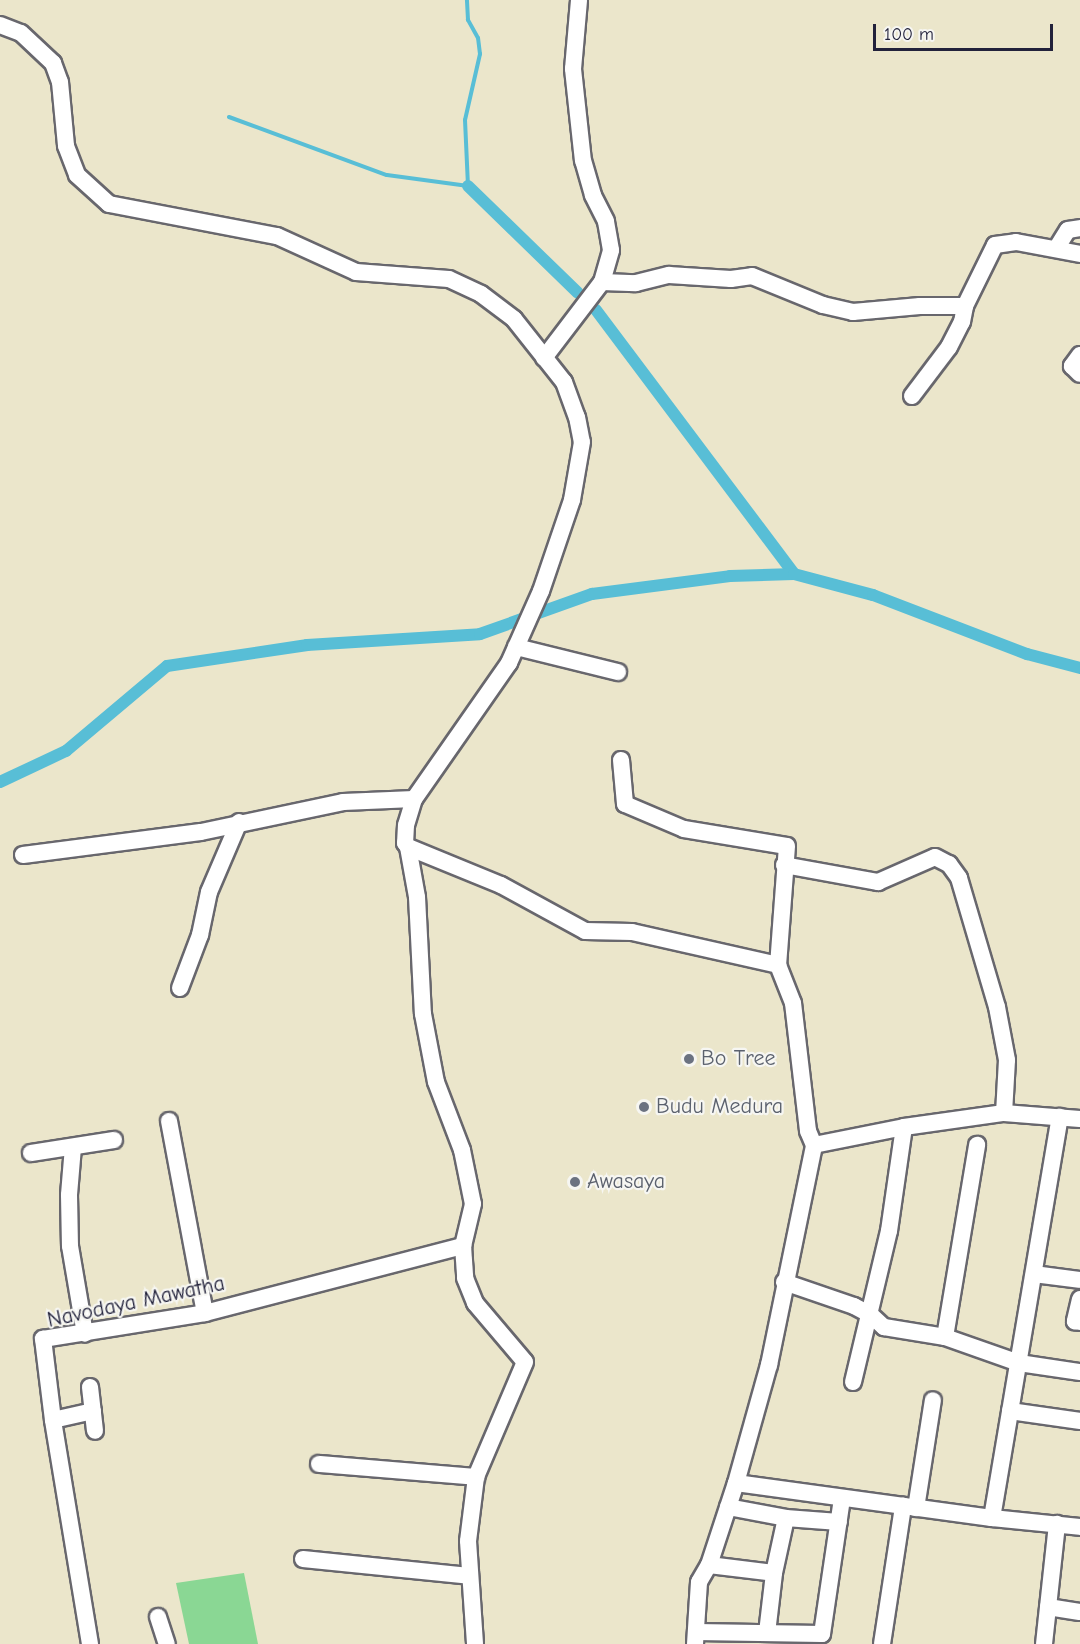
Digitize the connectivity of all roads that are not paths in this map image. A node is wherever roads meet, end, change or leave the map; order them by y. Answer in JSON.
{"nodes":[{"id":1,"x":579,"y":0,"type":"edge"},
{"id":2,"x":0,"y":25,"type":"edge"},
{"id":3,"x":1080,"y":228,"type":"edge"},
{"id":4,"x":1056,"y":249,"type":"junction"},
{"id":5,"x":1080,"y":254,"type":"edge"},
{"id":6,"x":602,"y":282,"type":"junction"},
{"id":7,"x":965,"y":306,"type":"junction"},
{"id":8,"x":1080,"y":355,"type":"edge"},
{"id":9,"x":544,"y":358,"type":"junction"},
{"id":10,"x":1080,"y":374,"type":"edge"},
{"id":11,"x":912,"y":396,"type":"dead end"},
{"id":12,"x":516,"y":647,"type":"junction"},
{"id":13,"x":618,"y":672,"type":"dead end"},
{"id":14,"x":621,"y":760,"type":"dead end"},
{"id":15,"x":414,"y":799,"type":"junction"},
{"id":16,"x":239,"y":822,"type":"junction"},
{"id":17,"x":408,"y":847,"type":"junction"},
{"id":18,"x":23,"y":855,"type":"dead end"},
{"id":19,"x":784,"y":865,"type":"junction"},
{"id":20,"x":778,"y":965,"type":"junction"},
{"id":21,"x":180,"y":988,"type":"dead end"},
{"id":22,"x":1004,"y":1113,"type":"junction"},
{"id":23,"x":1060,"y":1117,"type":"junction"},
{"id":24,"x":1080,"y":1119,"type":"edge"},
{"id":25,"x":169,"y":1121,"type":"dead end"},
{"id":26,"x":904,"y":1127,"type":"junction"},
{"id":27,"x":114,"y":1140,"type":"dead end"},
{"id":28,"x":814,"y":1145,"type":"junction"},
{"id":29,"x":977,"y":1145,"type":"dead end"},
{"id":30,"x":73,"y":1147,"type":"junction"},
{"id":31,"x":31,"y":1153,"type":"dead end"},
{"id":32,"x":463,"y":1246,"type":"junction"},
{"id":33,"x":1034,"y":1274,"type":"junction"},
{"id":34,"x":1080,"y":1280,"type":"edge"},
{"id":35,"x":784,"y":1282,"type":"junction"},
{"id":36,"x":1080,"y":1299,"type":"edge"},
{"id":37,"x":205,"y":1312,"type":"junction"},
{"id":38,"x":871,"y":1315,"type":"junction"},
{"id":39,"x":1080,"y":1322,"type":"edge"},
{"id":40,"x":85,"y":1334,"type":"junction"},
{"id":41,"x":945,"y":1337,"type":"junction"},
{"id":42,"x":1019,"y":1363,"type":"junction"},
{"id":43,"x":1080,"y":1372,"type":"edge"},
{"id":44,"x":853,"y":1382,"type":"dead end"},
{"id":45,"x":90,"y":1387,"type":"dead end"},
{"id":46,"x":933,"y":1400,"type":"dead end"},
{"id":47,"x":93,"y":1411,"type":"junction"},
{"id":48,"x":1010,"y":1412,"type":"junction"},
{"id":49,"x":53,"y":1420,"type":"junction"},
{"id":50,"x":1080,"y":1421,"type":"edge"},
{"id":51,"x":95,"y":1431,"type":"dead end"},
{"id":52,"x":319,"y":1464,"type":"dead end"},
{"id":53,"x":476,"y":1477,"type":"junction"},
{"id":54,"x":736,"y":1483,"type":"junction"},
{"id":55,"x":842,"y":1498,"type":"junction"},
{"id":56,"x":728,"y":1507,"type":"junction"},
{"id":57,"x":910,"y":1507,"type":"junction"},
{"id":58,"x":786,"y":1518,"type":"junction"},
{"id":59,"x":992,"y":1518,"type":"junction"},
{"id":60,"x":839,"y":1522,"type":"junction"},
{"id":61,"x":1057,"y":1524,"type":"junction"},
{"id":62,"x":1080,"y":1527,"type":"edge"},
{"id":63,"x":303,"y":1558,"type":"dead end"},
{"id":64,"x":709,"y":1564,"type":"junction"},
{"id":65,"x":774,"y":1573,"type":"junction"},
{"id":66,"x":470,"y":1576,"type":"junction"},
{"id":67,"x":1048,"y":1607,"type":"junction"},
{"id":68,"x":1080,"y":1612,"type":"edge"},
{"id":69,"x":158,"y":1617,"type":"dead end"},
{"id":70,"x":767,"y":1633,"type":"junction"},
{"id":71,"x":695,"y":1638,"type":"edge"},
{"id":72,"x":90,"y":1644,"type":"edge"},
{"id":73,"x":167,"y":1644,"type":"edge"},
{"id":74,"x":475,"y":1644,"type":"edge"},
{"id":75,"x":882,"y":1644,"type":"edge"},
{"id":76,"x":1044,"y":1644,"type":"edge"}],
"edges":[{"from":1,"to":6,"type":"street"},
{"from":2,"to":9,"type":"street"},
{"from":3,"to":4,"type":"street"},
{"from":4,"to":5,"type":"street"},
{"from":4,"to":7,"type":"street"},
{"from":6,"to":7,"type":"street"},
{"from":6,"to":9,"type":"street"},
{"from":7,"to":11,"type":"street"},
{"from":8,"to":10,"type":"street"},
{"from":9,"to":12,"type":"street"},
{"from":12,"to":13,"type":"street"},
{"from":12,"to":15,"type":"street"},
{"from":14,"to":19,"type":"street"},
{"from":15,"to":16,"type":"street"},
{"from":15,"to":17,"type":"street"},
{"from":16,"to":18,"type":"street"},
{"from":16,"to":21,"type":"street"},
{"from":17,"to":20,"type":"street"},
{"from":17,"to":32,"type":"street"},
{"from":19,"to":20,"type":"street"},
{"from":19,"to":22,"type":"street"},
{"from":20,"to":28,"type":"street"},
{"from":22,"to":23,"type":"street"},
{"from":22,"to":26,"type":"street"},
{"from":23,"to":24,"type":"street"},
{"from":23,"to":33,"type":"street"},
{"from":25,"to":37,"type":"street"},
{"from":26,"to":28,"type":"street"},
{"from":26,"to":38,"type":"street"},
{"from":27,"to":30,"type":"street"},
{"from":28,"to":35,"type":"street"},
{"from":29,"to":41,"type":"street"},
{"from":30,"to":31,"type":"street"},
{"from":30,"to":40,"type":"street"},
{"from":32,"to":37,"type":"street","name":"Navodaya Mawatha"},
{"from":32,"to":53,"type":"street"},
{"from":33,"to":34,"type":"street"},
{"from":33,"to":42,"type":"street"},
{"from":35,"to":38,"type":"street"},
{"from":35,"to":54,"type":"street"},
{"from":36,"to":39,"type":"street"},
{"from":37,"to":40,"type":"street","name":"Navodaya Mawatha"},
{"from":38,"to":41,"type":"street"},
{"from":38,"to":44,"type":"street"},
{"from":40,"to":49,"type":"street","name":"Navodaya Mawatha"},
{"from":41,"to":42,"type":"street"},
{"from":42,"to":43,"type":"street"},
{"from":42,"to":48,"type":"street"},
{"from":45,"to":47,"type":"street"},
{"from":46,"to":57,"type":"street"},
{"from":47,"to":49,"type":"street"},
{"from":47,"to":51,"type":"street"},
{"from":48,"to":50,"type":"street"},
{"from":48,"to":59,"type":"street"},
{"from":49,"to":72,"type":"street","name":"Navodaya Mawatha"},
{"from":52,"to":53,"type":"street"},
{"from":53,"to":66,"type":"street"},
{"from":54,"to":55,"type":"street"},
{"from":54,"to":56,"type":"street"},
{"from":55,"to":57,"type":"street"},
{"from":55,"to":60,"type":"street"},
{"from":56,"to":58,"type":"street"},
{"from":56,"to":64,"type":"street"},
{"from":57,"to":59,"type":"street"},
{"from":57,"to":75,"type":"street"},
{"from":58,"to":60,"type":"street"},
{"from":58,"to":65,"type":"street"},
{"from":59,"to":61,"type":"street"},
{"from":60,"to":70,"type":"street"},
{"from":61,"to":62,"type":"street"},
{"from":61,"to":67,"type":"street"},
{"from":63,"to":66,"type":"street"},
{"from":64,"to":65,"type":"street"},
{"from":64,"to":71,"type":"street"},
{"from":65,"to":70,"type":"street"},
{"from":66,"to":74,"type":"street"},
{"from":67,"to":68,"type":"street"},
{"from":67,"to":76,"type":"street"},
{"from":69,"to":73,"type":"street"},
{"from":70,"to":71,"type":"street"}]}
